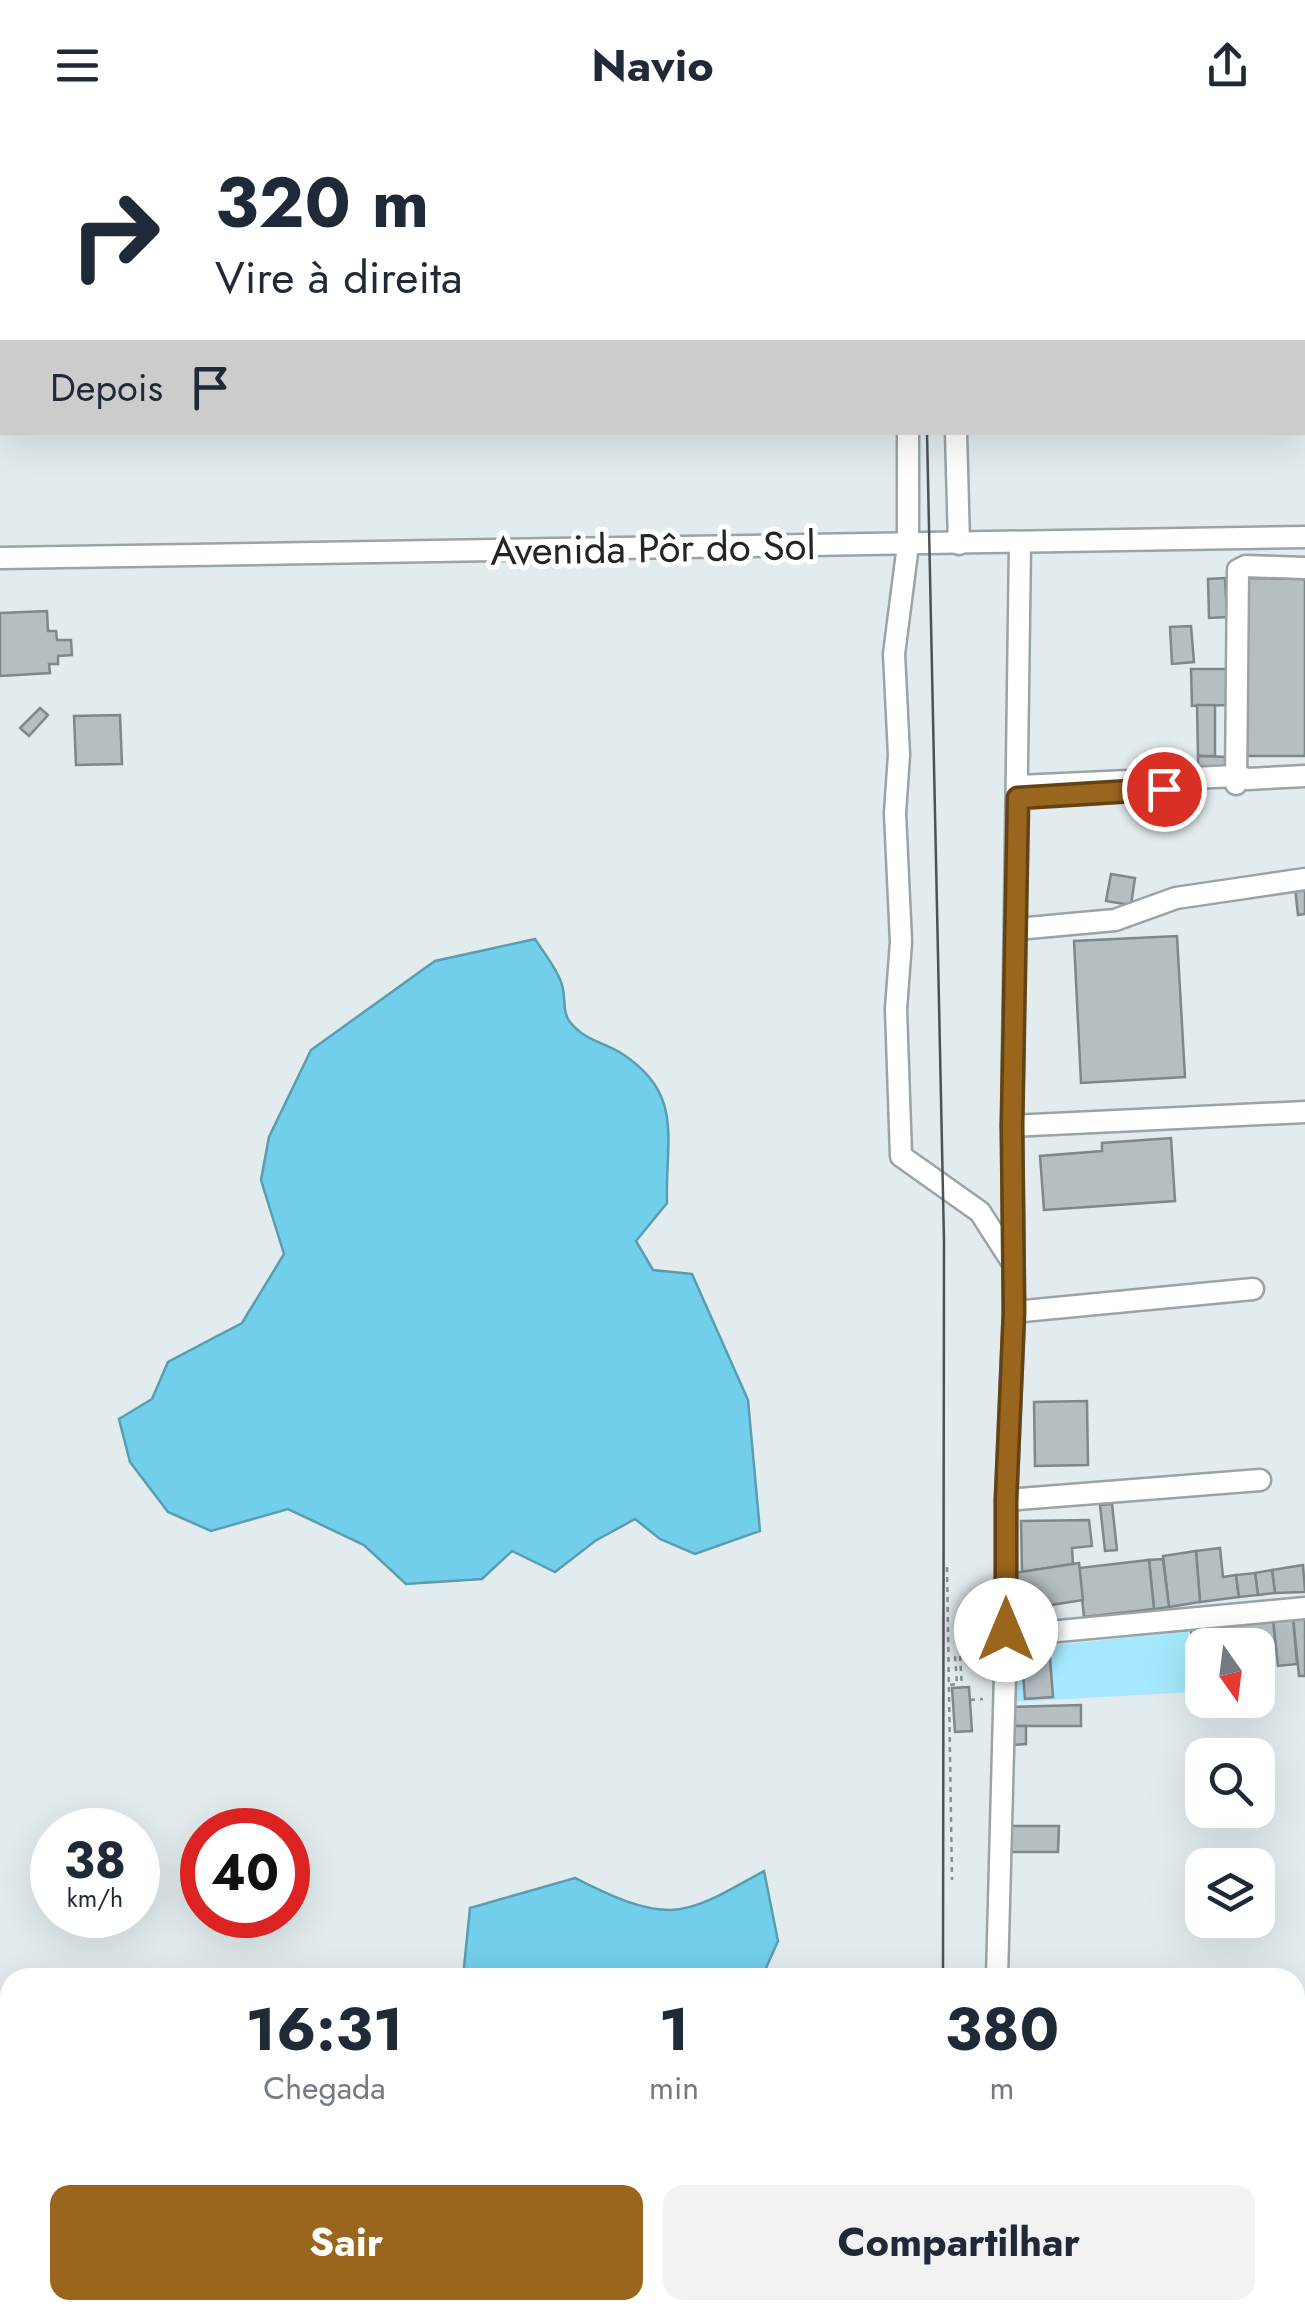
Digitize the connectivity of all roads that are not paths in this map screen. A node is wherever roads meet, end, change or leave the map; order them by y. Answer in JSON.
{"nodes":[{"id":1,"x":908,"y":435,"type":"edge"},
{"id":2,"x":956,"y":435,"type":"edge"},
{"id":3,"x":1305,"y":537,"type":"edge"},
{"id":4,"x":1020,"y":543,"type":"junction"},
{"id":5,"x":959,"y":544,"type":"junction"},
{"id":6,"x":908,"y":545,"type":"junction"},
{"id":7,"x":0,"y":558,"type":"edge"},
{"id":8,"x":1305,"y":568,"type":"edge"},
{"id":9,"x":1305,"y":776,"type":"edge"},
{"id":10,"x":1240,"y":780,"type":"junction"},
{"id":11,"x":1018,"y":792,"type":"junction"},
{"id":12,"x":1305,"y":879,"type":"edge"},
{"id":13,"x":1017,"y":929,"type":"junction"},
{"id":14,"x":1305,"y":1112,"type":"edge"},
{"id":15,"x":1012,"y":1126,"type":"junction"},
{"id":16,"x":1012,"y":1262,"type":"junction"},
{"id":17,"x":1253,"y":1289,"type":"dead end"},
{"id":18,"x":1014,"y":1312,"type":"junction"},
{"id":19,"x":1260,"y":1480,"type":"dead end"},
{"id":20,"x":1006,"y":1500,"type":"junction"},
{"id":21,"x":1305,"y":1608,"type":"edge"},
{"id":22,"x":1006,"y":1636,"type":"junction"},
{"id":23,"x":997,"y":1968,"type":"edge"}],
"edges":[{"from":1,"to":6,"type":"street"},
{"from":2,"to":5,"type":"street"},
{"from":3,"to":4,"type":"street","name":"Avenida Pôr do Sol"},
{"from":4,"to":5,"type":"street","name":"Avenida Pôr do Sol"},
{"from":4,"to":11,"type":"street"},
{"from":5,"to":6,"type":"street","name":"Avenida Pôr do Sol"},
{"from":6,"to":7,"type":"street","name":"Avenida Pôr do Sol"},
{"from":6,"to":16,"type":"street"},
{"from":8,"to":10,"type":"street"},
{"from":9,"to":10,"type":"street"},
{"from":10,"to":11,"type":"street"},
{"from":11,"to":13,"type":"street"},
{"from":12,"to":13,"type":"street"},
{"from":13,"to":15,"type":"street"},
{"from":14,"to":15,"type":"street"},
{"from":15,"to":16,"type":"street"},
{"from":16,"to":18,"type":"street"},
{"from":17,"to":18,"type":"street"},
{"from":18,"to":20,"type":"street"},
{"from":19,"to":20,"type":"street"},
{"from":20,"to":22,"type":"street"},
{"from":21,"to":22,"type":"street"},
{"from":22,"to":23,"type":"street"}]}
